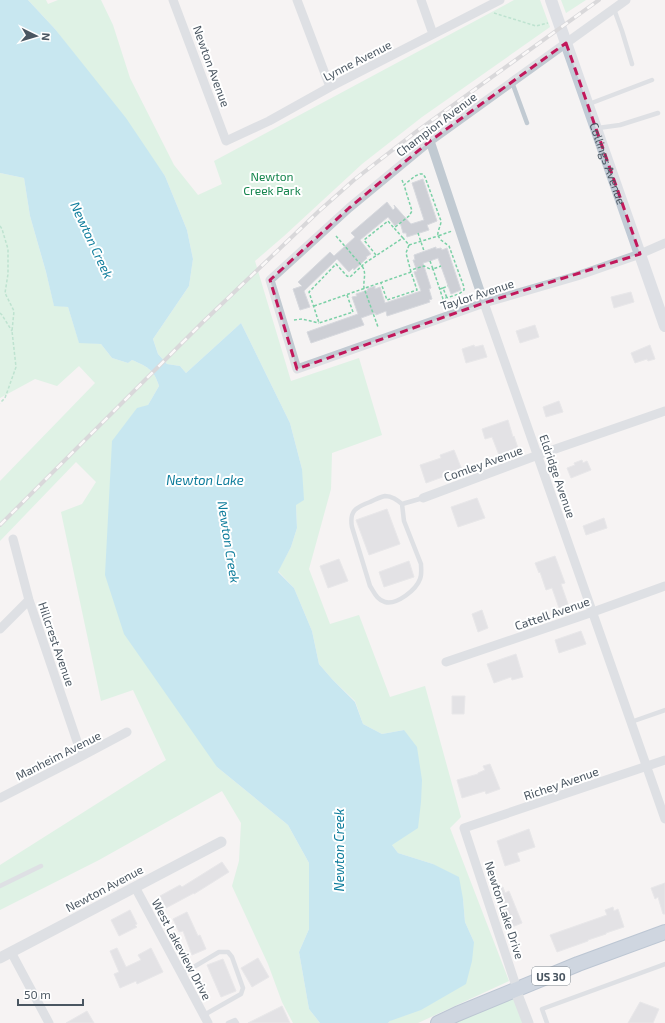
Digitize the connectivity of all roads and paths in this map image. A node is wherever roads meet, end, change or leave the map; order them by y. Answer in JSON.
{"nodes":[{"id":1,"x":173,"y":0,"type":"edge"},
{"id":2,"x":297,"y":0,"type":"edge"},
{"id":3,"x":421,"y":0,"type":"edge"},
{"id":4,"x":551,"y":0,"type":"edge"},
{"id":5,"x":626,"y":0,"type":"edge"},
{"id":6,"x":498,"y":1,"type":"edge"},
{"id":7,"x":614,"y":9,"type":"junction"},
{"id":8,"x":488,"y":12,"type":"dead end"},
{"id":9,"x":550,"y":23,"type":"dead end"},
{"id":10,"x":433,"y":34,"type":"junction"},
{"id":11,"x":566,"y":44,"type":"junction"},
{"id":12,"x":632,"y":64,"type":"dead end"},
{"id":13,"x":652,"y":80,"type":"dead end"},
{"id":14,"x":512,"y":82,"type":"junction"},
{"id":15,"x":330,"y":87,"type":"junction"},
{"id":16,"x":587,"y":104,"type":"junction"},
{"id":17,"x":658,"y":113,"type":"dead end"},
{"id":18,"x":527,"y":123,"type":"dead end"},
{"id":19,"x":596,"y":128,"type":"junction"},
{"id":20,"x":226,"y":141,"type":"joint"},
{"id":21,"x":430,"y":141,"type":"junction"},
{"id":22,"x":402,"y":180,"type":"dead end"},
{"id":23,"x":404,"y":185,"type":"junction"},
{"id":24,"x":0,"y":226,"type":"edge"},
{"id":25,"x":394,"y":228,"type":"junction"},
{"id":26,"x":453,"y":231,"type":"dead end"},
{"id":27,"x":418,"y":233,"type":"dead end"},
{"id":28,"x":336,"y":236,"type":"dead end"},
{"id":29,"x":438,"y":236,"type":"junction"},
{"id":30,"x":403,"y":238,"type":"junction"},
{"id":31,"x":421,"y":241,"type":"junction"},
{"id":32,"x":665,"y":244,"type":"edge"},
{"id":33,"x":409,"y":245,"type":"junction"},
{"id":34,"x":424,"y":251,"type":"dead end"},
{"id":35,"x":640,"y":254,"type":"junction"},
{"id":36,"x":377,"y":255,"type":"junction"},
{"id":37,"x":430,"y":261,"type":"dead end"},
{"id":38,"x":362,"y":266,"type":"junction"},
{"id":39,"x":441,"y":266,"type":"dead end"},
{"id":40,"x":433,"y":269,"type":"junction"},
{"id":41,"x":411,"y":271,"type":"junction"},
{"id":42,"x":381,"y":283,"type":"junction"},
{"id":43,"x":448,"y":286,"type":"dead end"},
{"id":44,"x":364,"y":288,"type":"junction"},
{"id":45,"x":443,"y":288,"type":"junction"},
{"id":46,"x":440,"y":289,"type":"junction"},
{"id":47,"x":347,"y":295,"type":"junction"},
{"id":48,"x":447,"y":298,"type":"junction"},
{"id":49,"x":484,"y":303,"type":"junction"},
{"id":50,"x":314,"y":306,"type":"junction"},
{"id":51,"x":0,"y":313,"type":"edge"},
{"id":52,"x":294,"y":320,"type":"dead end"},
{"id":53,"x":319,"y":323,"type":"junction"},
{"id":54,"x":665,"y":326,"type":"edge"},
{"id":55,"x":378,"y":327,"type":"dead end"},
{"id":56,"x":12,"y":331,"type":"junction"},
{"id":57,"x":297,"y":368,"type":"joint"},
{"id":58,"x":0,"y":403,"type":"edge"},
{"id":59,"x":665,"y":411,"type":"edge"},
{"id":60,"x":538,"y":456,"type":"junction"},
{"id":61,"x":423,"y":498,"type":"joint"},
{"id":62,"x":402,"y":504,"type":"junction"},
{"id":63,"x":13,"y":539,"type":"dead end"},
{"id":64,"x":665,"y":586,"type":"edge"},
{"id":65,"x":29,"y":600,"type":"junction"},
{"id":66,"x":593,"y":612,"type":"junction"},
{"id":67,"x":0,"y":629,"type":"edge"},
{"id":68,"x":446,"y":662,"type":"dead end"},
{"id":69,"x":665,"y":710,"type":"edge"},
{"id":70,"x":631,"y":722,"type":"junction"},
{"id":71,"x":128,"y":732,"type":"dead end"},
{"id":72,"x":82,"y":756,"type":"junction"},
{"id":73,"x":665,"y":760,"type":"edge"},
{"id":74,"x":647,"y":766,"type":"junction"},
{"id":75,"x":0,"y":798,"type":"edge"},
{"id":76,"x":665,"y":819,"type":"edge"},
{"id":77,"x":464,"y":828,"type":"joint"},
{"id":78,"x":221,"y":842,"type":"dead end"},
{"id":79,"x":41,"y":866,"type":"dead end"},
{"id":80,"x":0,"y":886,"type":"edge"},
{"id":81,"x":135,"y":887,"type":"junction"},
{"id":82,"x":665,"y":932,"type":"edge"},
{"id":83,"x":10,"y":952,"type":"junction"},
{"id":84,"x":0,"y":958,"type":"edge"},
{"id":85,"x":665,"y":964,"type":"edge"},
{"id":86,"x":182,"y":974,"type":"junction"},
{"id":87,"x":517,"y":989,"type":"junction"},
{"id":88,"x":206,"y":1019,"type":"edge"},
{"id":89,"x":49,"y":1023,"type":"edge"},
{"id":90,"x":228,"y":1023,"type":"edge"},
{"id":91,"x":237,"y":1023,"type":"edge"},
{"id":92,"x":438,"y":1023,"type":"edge"},
{"id":93,"x":528,"y":1023,"type":"edge"},
{"id":94,"x":547,"y":1023,"type":"edge"}],
"edges":[{"from":1,"to":20,"type":"street","name":"Newton Avenue"},
{"from":2,"to":15,"type":"street"},
{"from":3,"to":10,"type":"street"},
{"from":4,"to":11,"type":"main road","name":"Collings Avenue"},
{"from":5,"to":7,"type":"street","name":"Champion Avenue"},
{"from":6,"to":10,"type":"street","name":"Lynne Avenue"},
{"from":7,"to":11,"type":"street","name":"Champion Avenue"},
{"from":7,"to":12,"type":"lane"},
{"from":8,"to":9,"type":"path"},
{"from":10,"to":15,"type":"street","name":"Lynne Avenue"},
{"from":11,"to":14,"type":"street","name":"Champion Avenue"},
{"from":11,"to":16,"type":"main road","name":"Collings Avenue"},
{"from":13,"to":16,"type":"lane"},
{"from":14,"to":18,"type":"lane"},
{"from":14,"to":21,"type":"street","name":"Champion Avenue"},
{"from":15,"to":20,"type":"street","name":"Lynne Avenue"},
{"from":16,"to":19,"type":"main road","name":"Collings Avenue"},
{"from":17,"to":19,"type":"lane"},
{"from":19,"to":35,"type":"main road","name":"Collings Avenue"},
{"from":21,"to":49,"type":"street","name":"Eldridge Avenue"},
{"from":21,"to":57,"type":"street","name":"Champion Avenue"},
{"from":22,"to":23,"type":"path"},
{"from":23,"to":25,"type":"path"},
{"from":23,"to":29,"type":"path"},
{"from":24,"to":56,"type":"path"},
{"from":25,"to":30,"type":"path"},
{"from":25,"to":36,"type":"path"},
{"from":26,"to":29,"type":"path"},
{"from":27,"to":31,"type":"path"},
{"from":28,"to":38,"type":"path"},
{"from":29,"to":31,"type":"path"},
{"from":29,"to":48,"type":"path"},
{"from":30,"to":33,"type":"path"},
{"from":30,"to":36,"type":"path"},
{"from":31,"to":33,"type":"path"},
{"from":31,"to":34,"type":"path"},
{"from":32,"to":35,"type":"street","name":"Taylor Avenue"},
{"from":33,"to":41,"type":"path"},
{"from":35,"to":49,"type":"street","name":"Taylor Avenue"},
{"from":35,"to":54,"type":"main road","name":"Collings Avenue"},
{"from":36,"to":38,"type":"path"},
{"from":37,"to":40,"type":"path"},
{"from":38,"to":44,"type":"path"},
{"from":38,"to":50,"type":"path"},
{"from":39,"to":40,"type":"path"},
{"from":40,"to":41,"type":"path"},
{"from":40,"to":46,"type":"path"},
{"from":41,"to":42,"type":"path"},
{"from":41,"to":42,"type":"path"},
{"from":42,"to":44,"type":"path"},
{"from":43,"to":45,"type":"path"},
{"from":44,"to":47,"type":"path"},
{"from":44,"to":55,"type":"path"},
{"from":45,"to":46,"type":"path"},
{"from":45,"to":48,"type":"path"},
{"from":46,"to":48,"type":"path"},
{"from":47,"to":50,"type":"path"},
{"from":47,"to":53,"type":"path"},
{"from":49,"to":57,"type":"street","name":"Taylor Avenue"},
{"from":49,"to":60,"type":"street","name":"Eldridge Avenue"},
{"from":50,"to":53,"type":"path"},
{"from":51,"to":56,"type":"path"},
{"from":52,"to":53,"type":"path"},
{"from":56,"to":58,"type":"path"},
{"from":59,"to":60,"type":"street","name":"Comley Avenue"},
{"from":60,"to":61,"type":"street","name":"Comley Avenue"},
{"from":60,"to":66,"type":"street","name":"Eldridge Avenue"},
{"from":61,"to":62,"type":"lane"},
{"from":62,"to":62,"type":"lane"},
{"from":63,"to":65,"type":"street","name":"Hillcrest Avenue"},
{"from":64,"to":66,"type":"street","name":"Cattell Avenue"},
{"from":65,"to":67,"type":"street"},
{"from":65,"to":72,"type":"street","name":"Hillcrest Avenue"},
{"from":66,"to":68,"type":"street","name":"Cattell Avenue"},
{"from":66,"to":70,"type":"street","name":"Eldridge Avenue"},
{"from":69,"to":70,"type":"lane"},
{"from":70,"to":74,"type":"street","name":"Eldridge Avenue"},
{"from":71,"to":72,"type":"street","name":"Manheim Avenue"},
{"from":72,"to":75,"type":"street","name":"Manheim Avenue"},
{"from":73,"to":74,"type":"street","name":"Richey Avenue"},
{"from":74,"to":76,"type":"street","name":"Eldridge Avenue"},
{"from":74,"to":77,"type":"street","name":"Richey Avenue"},
{"from":77,"to":87,"type":"street","name":"Newton Lake Drive"},
{"from":78,"to":81,"type":"street","name":"Newton Avenue"},
{"from":79,"to":80,"type":"lane"},
{"from":81,"to":83,"type":"street","name":"Newton Avenue"},
{"from":81,"to":86,"type":"street","name":"West Lakeview Drive"},
{"from":82,"to":87,"type":"highway","number":"US 30"},
{"from":83,"to":84,"type":"street","name":"Newton Avenue"},
{"from":83,"to":89,"type":"street"},
{"from":85,"to":94,"type":"lane"},
{"from":86,"to":88,"type":"street","name":"West Lakeview Drive"},
{"from":86,"to":88,"type":"lane"},
{"from":87,"to":92,"type":"highway","number":"US 30"},
{"from":87,"to":93,"type":"street","name":"Newton Lake Drive"},
{"from":90,"to":91,"type":"lane"}]}
